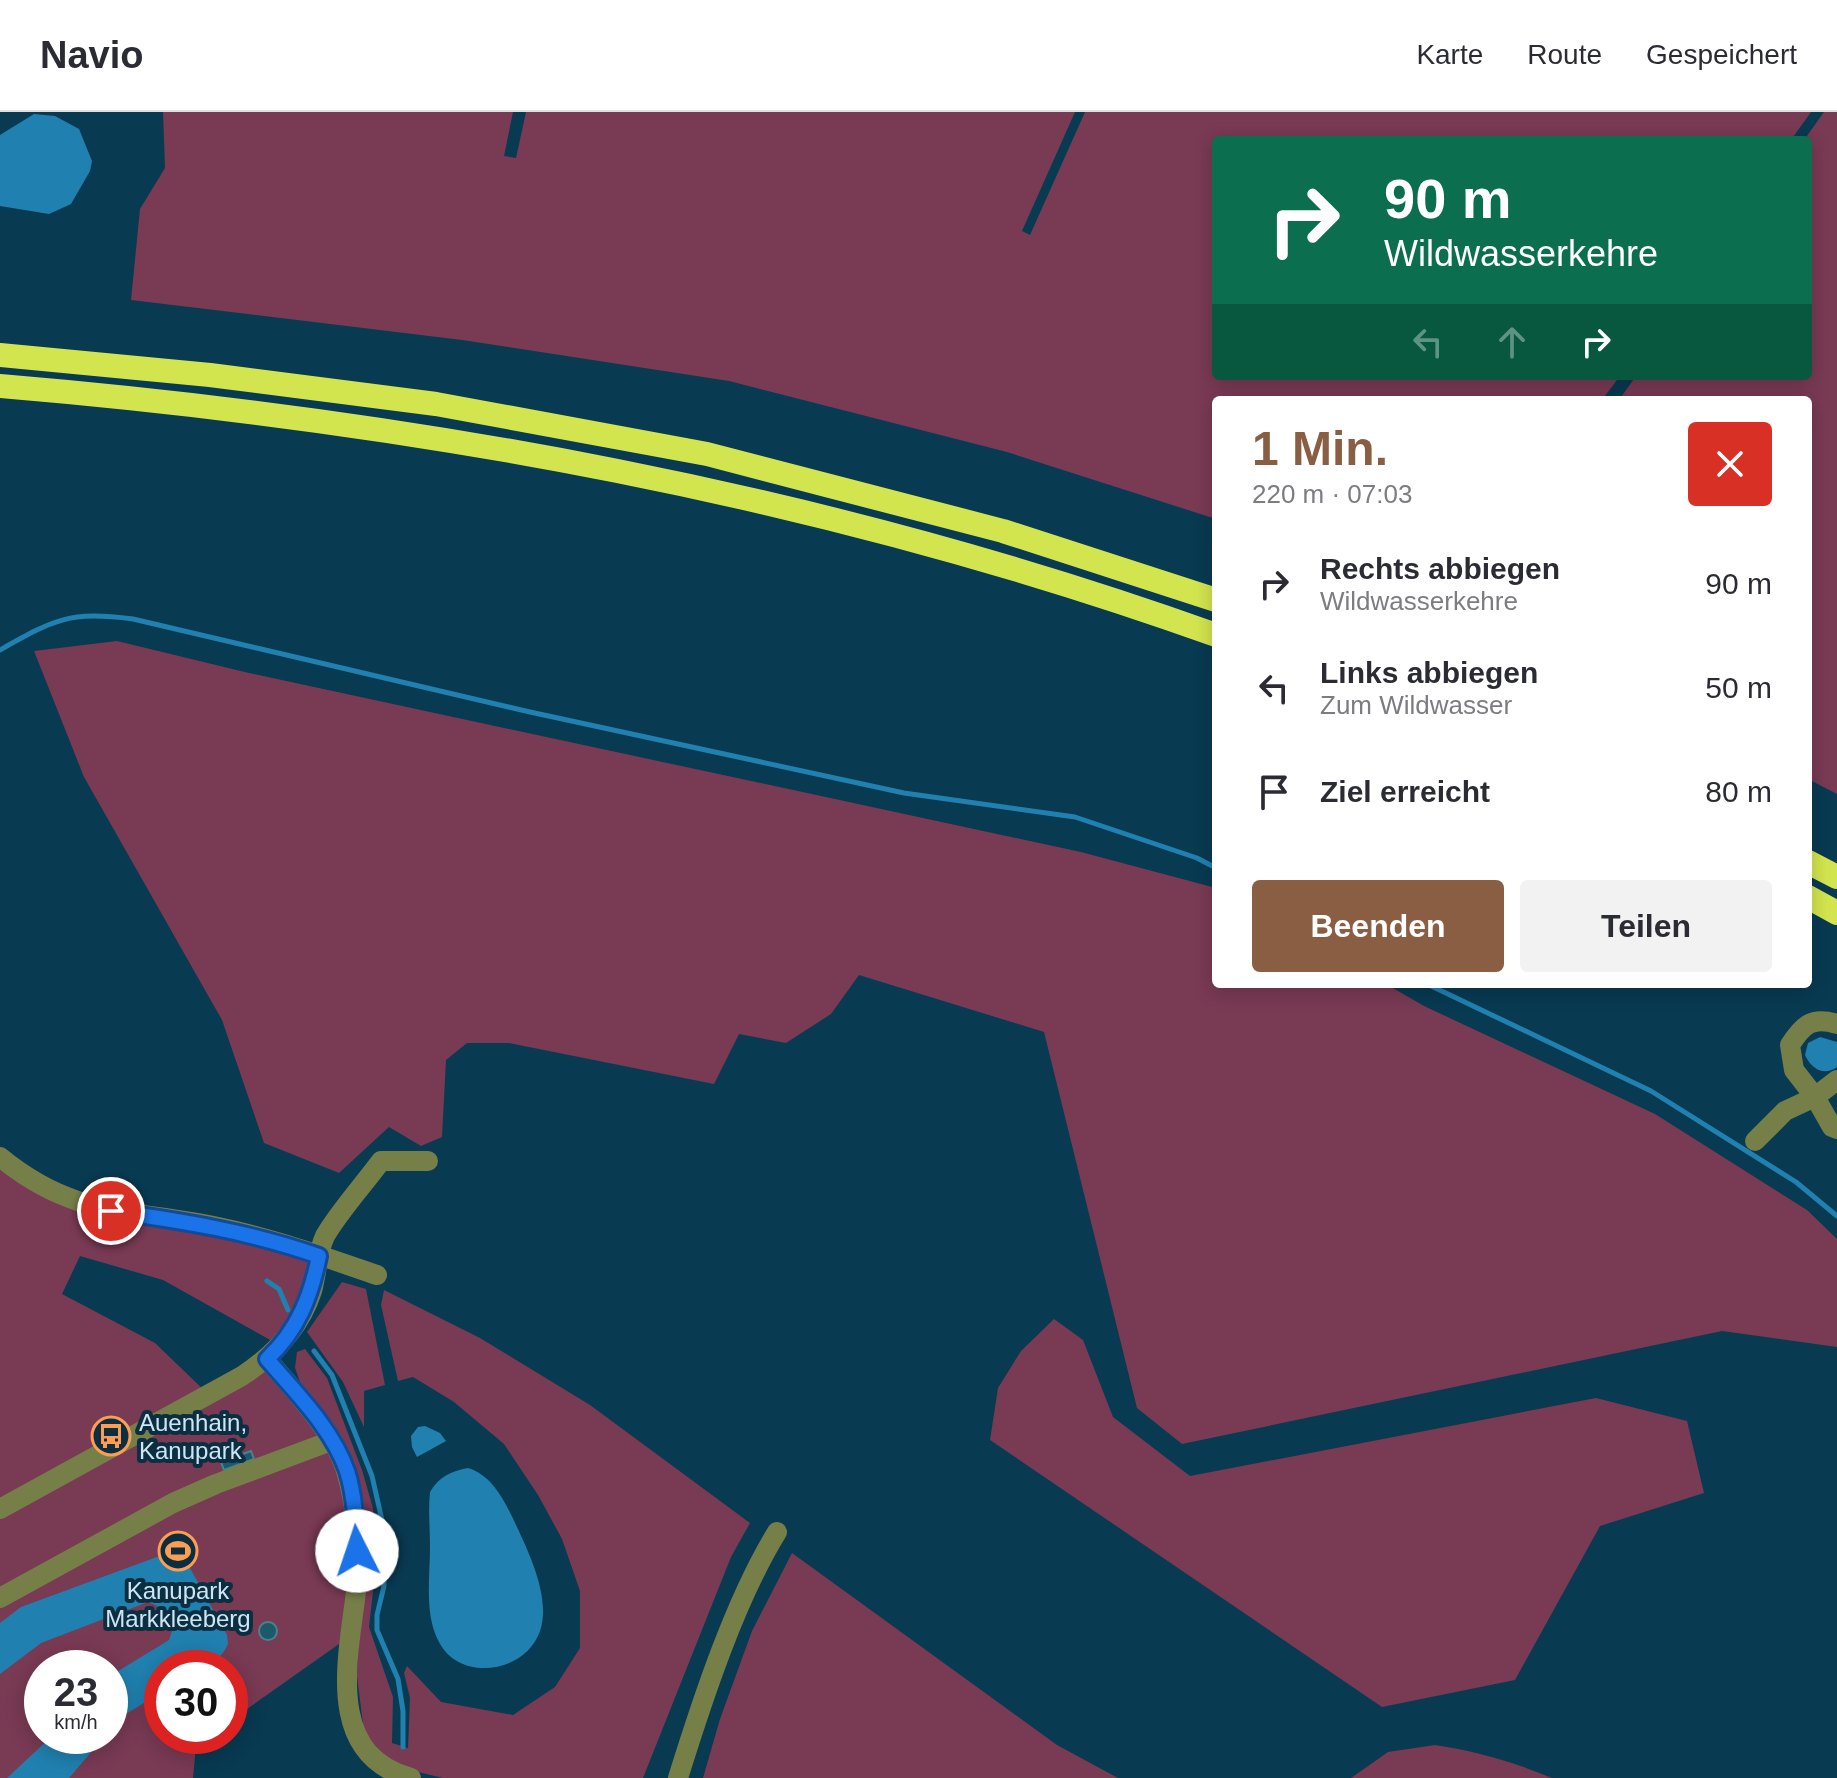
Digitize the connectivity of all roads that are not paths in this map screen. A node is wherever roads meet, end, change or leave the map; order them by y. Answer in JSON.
{"nodes":[{"id":1,"x":0,"y":355,"type":"edge"},
{"id":2,"x":0,"y":386,"type":"edge"},
{"id":3,"x":1212,"y":599,"type":"edge"},
{"id":4,"x":1212,"y":634,"type":"edge"},
{"id":5,"x":1812,"y":864,"type":"edge"},
{"id":6,"x":1837,"y":877,"type":"edge"},
{"id":7,"x":1812,"y":899,"type":"edge"},
{"id":8,"x":1837,"y":913,"type":"edge"},
{"id":9,"x":1837,"y":1024,"type":"edge"},
{"id":10,"x":1837,"y":1080,"type":"edge"},
{"id":11,"x":1815,"y":1097,"type":"junction"},
{"id":12,"x":1837,"y":1129,"type":"edge"},
{"id":13,"x":1755,"y":1141,"type":"dead end"},
{"id":14,"x":0,"y":1157,"type":"edge"},
{"id":15,"x":428,"y":1161,"type":"dead end"},
{"id":16,"x":319,"y":1256,"type":"junction"},
{"id":17,"x":377,"y":1275,"type":"dead end"},
{"id":18,"x":267,"y":1359,"type":"junction"},
{"id":19,"x":331,"y":1441,"type":"junction"},
{"id":20,"x":0,"y":1509,"type":"edge"},
{"id":21,"x":777,"y":1532,"type":"dead end"},
{"id":22,"x":0,"y":1598,"type":"edge"},
{"id":23,"x":411,"y":1778,"type":"edge"},
{"id":24,"x":678,"y":1778,"type":"edge"}],
"edges":[{"from":1,"to":3,"type":"highway"},
{"from":2,"to":4,"type":"highway"},
{"from":5,"to":6,"type":"highway"},
{"from":7,"to":8,"type":"highway"},
{"from":9,"to":11,"type":"street"},
{"from":10,"to":11,"type":"street"},
{"from":11,"to":12,"type":"street"},
{"from":11,"to":13,"type":"street"},
{"from":14,"to":16,"type":"street"},
{"from":15,"to":16,"type":"street"},
{"from":16,"to":17,"type":"street"},
{"from":16,"to":18,"type":"street"},
{"from":18,"to":19,"type":"street"},
{"from":18,"to":20,"type":"street"},
{"from":19,"to":22,"type":"street"},
{"from":19,"to":23,"type":"street"},
{"from":21,"to":24,"type":"street"}]}
